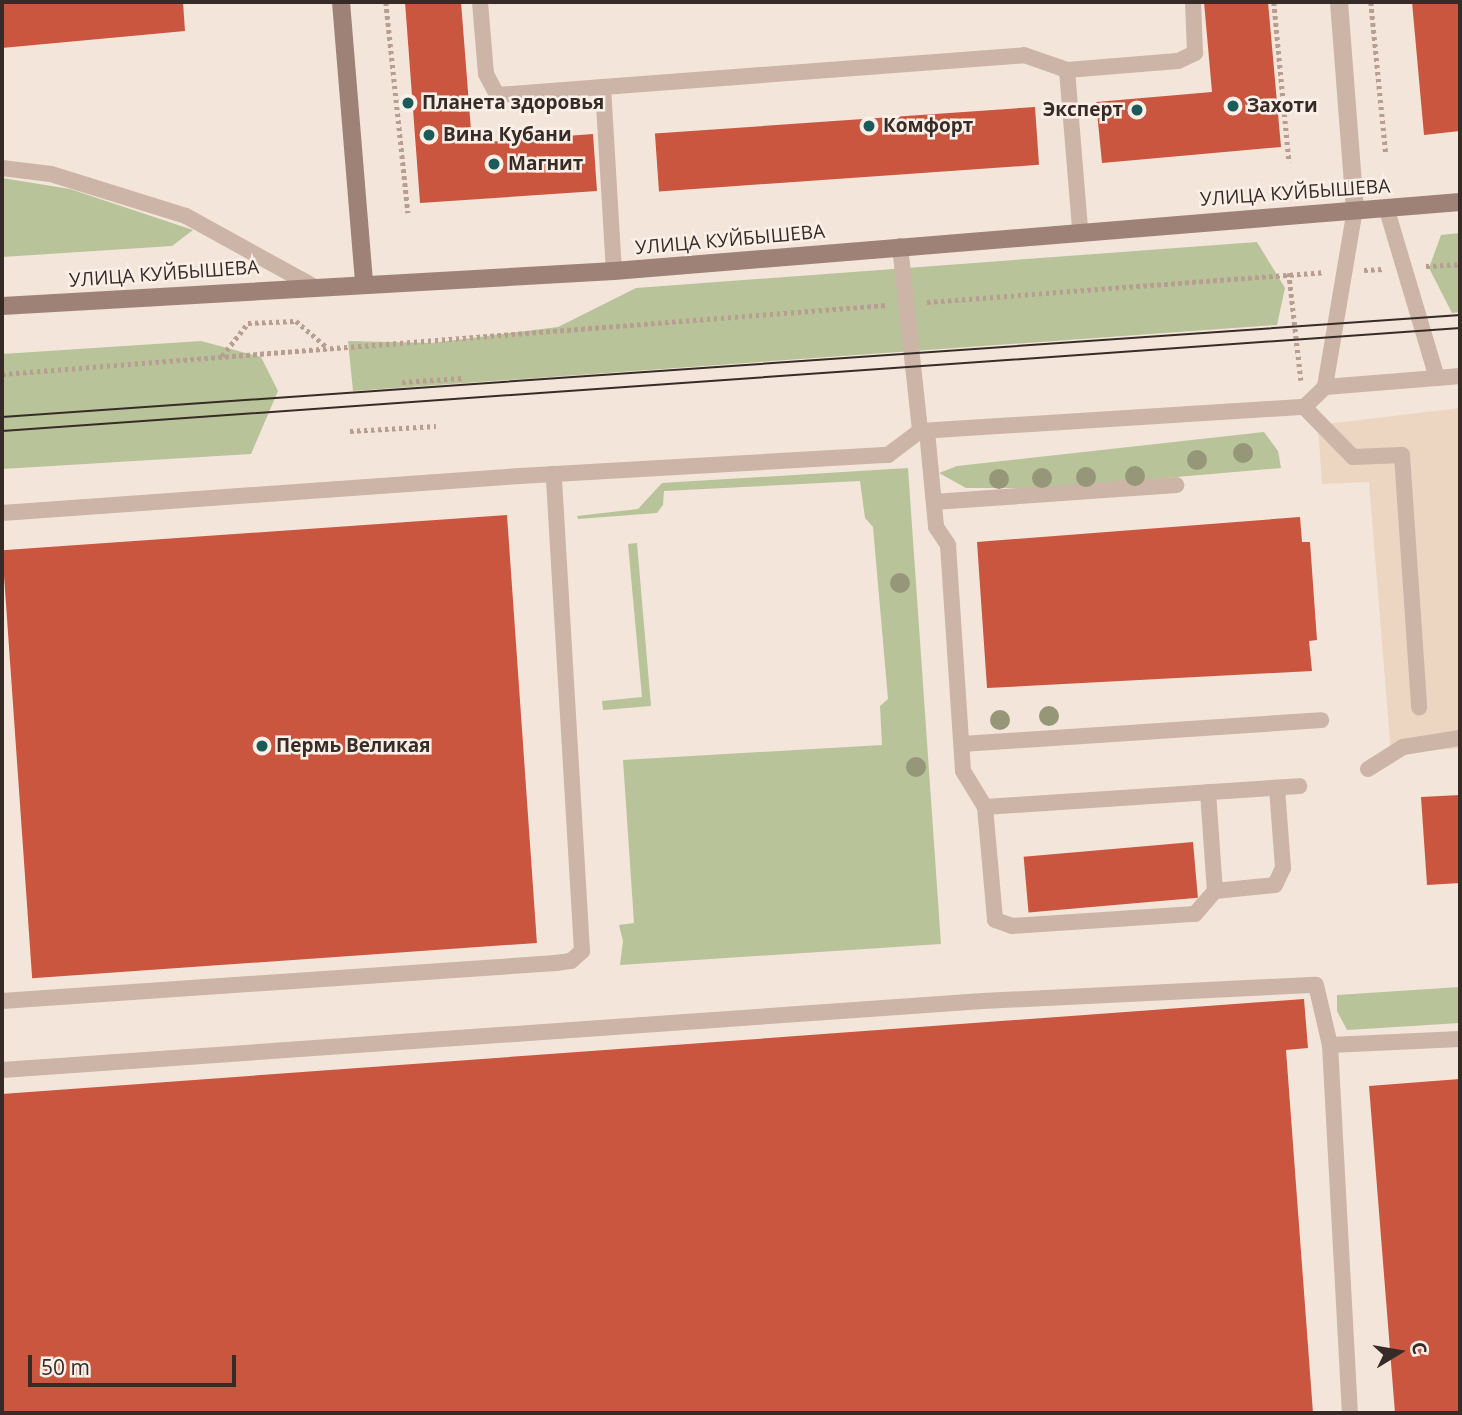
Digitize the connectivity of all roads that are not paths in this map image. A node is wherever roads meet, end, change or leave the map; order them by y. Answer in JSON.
{"nodes":[{"id":1,"x":341,"y":2,"type":"edge"},
{"id":2,"x":480,"y":2,"type":"edge"},
{"id":3,"x":1193,"y":2,"type":"edge"},
{"id":4,"x":1339,"y":2,"type":"edge"},
{"id":5,"x":1067,"y":71,"type":"junction"},
{"id":6,"x":603,"y":87,"type":"junction"},
{"id":7,"x":2,"y":168,"type":"edge"},
{"id":8,"x":1460,"y":202,"type":"edge"},
{"id":9,"x":1386,"y":207,"type":"junction"},
{"id":10,"x":1355,"y":209,"type":"junction"},
{"id":11,"x":1080,"y":229,"type":"junction"},
{"id":12,"x":900,"y":246,"type":"junction"},
{"id":13,"x":614,"y":271,"type":"junction"},
{"id":14,"x":364,"y":283,"type":"junction"},
{"id":15,"x":313,"y":286,"type":"junction"},
{"id":16,"x":2,"y":306,"type":"edge"},
{"id":17,"x":1460,"y":376,"type":"edge"},
{"id":18,"x":1437,"y":378,"type":"junction"},
{"id":19,"x":1325,"y":387,"type":"junction"},
{"id":20,"x":1304,"y":407,"type":"junction"},
{"id":21,"x":924,"y":431,"type":"junction"},
{"id":22,"x":554,"y":474,"type":"junction"},
{"id":23,"x":1176,"y":485,"type":"dead end"},
{"id":24,"x":934,"y":502,"type":"junction"},
{"id":25,"x":2,"y":513,"type":"edge"},
{"id":26,"x":1419,"y":707,"type":"dead end"},
{"id":27,"x":1321,"y":720,"type":"dead end"},
{"id":28,"x":1460,"y":738,"type":"edge"},
{"id":29,"x":962,"y":744,"type":"junction"},
{"id":30,"x":1368,"y":769,"type":"dead end"},
{"id":31,"x":1299,"y":786,"type":"dead end"},
{"id":32,"x":1277,"y":788,"type":"junction"},
{"id":33,"x":1208,"y":792,"type":"junction"},
{"id":34,"x":985,"y":807,"type":"junction"},
{"id":35,"x":1215,"y":891,"type":"junction"},
{"id":36,"x":2,"y":1000,"type":"edge"},
{"id":37,"x":1460,"y":1039,"type":"edge"},
{"id":38,"x":1330,"y":1045,"type":"junction"},
{"id":39,"x":2,"y":1070,"type":"edge"},
{"id":40,"x":1350,"y":1413,"type":"edge"}],
"edges":[{"from":1,"to":14,"type":"main road"},
{"from":2,"to":6,"type":"lane"},
{"from":3,"to":5,"type":"lane"},
{"from":4,"to":10,"type":"street"},
{"from":5,"to":6,"type":"lane"},
{"from":5,"to":11,"type":"lane"},
{"from":6,"to":13,"type":"lane"},
{"from":7,"to":15,"type":"lane"},
{"from":8,"to":9,"type":"main road","name":"УЛИЦА КУЙБЫШЕВА"},
{"from":9,"to":10,"type":"main road","name":"УЛИЦА КУЙБЫШЕВА"},
{"from":9,"to":18,"type":"lane"},
{"from":10,"to":11,"type":"main road","name":"УЛИЦА КУЙБЫШЕВА"},
{"from":10,"to":19,"type":"lane"},
{"from":11,"to":12,"type":"main road","name":"УЛИЦА КУЙБЫШЕВА"},
{"from":12,"to":13,"type":"main road","name":"УЛИЦА КУЙБЫШЕВА"},
{"from":12,"to":21,"type":"lane"},
{"from":13,"to":14,"type":"main road","name":"УЛИЦА КУЙБЫШЕВА"},
{"from":14,"to":15,"type":"main road","name":"УЛИЦА КУЙБЫШЕВА"},
{"from":15,"to":16,"type":"main road","name":"УЛИЦА КУЙБЫШЕВА"},
{"from":17,"to":18,"type":"lane"},
{"from":18,"to":19,"type":"lane"},
{"from":19,"to":20,"type":"lane"},
{"from":20,"to":21,"type":"lane"},
{"from":20,"to":26,"type":"lane"},
{"from":21,"to":22,"type":"lane"},
{"from":21,"to":24,"type":"lane"},
{"from":22,"to":25,"type":"lane"},
{"from":22,"to":36,"type":"lane"},
{"from":23,"to":24,"type":"lane"},
{"from":24,"to":29,"type":"lane"},
{"from":27,"to":29,"type":"lane"},
{"from":28,"to":30,"type":"lane"},
{"from":29,"to":34,"type":"lane"},
{"from":31,"to":32,"type":"lane"},
{"from":32,"to":33,"type":"lane"},
{"from":32,"to":35,"type":"lane"},
{"from":33,"to":34,"type":"lane"},
{"from":33,"to":35,"type":"lane"},
{"from":34,"to":35,"type":"lane"},
{"from":37,"to":38,"type":"lane"},
{"from":38,"to":39,"type":"lane"},
{"from":38,"to":40,"type":"lane"}]}
